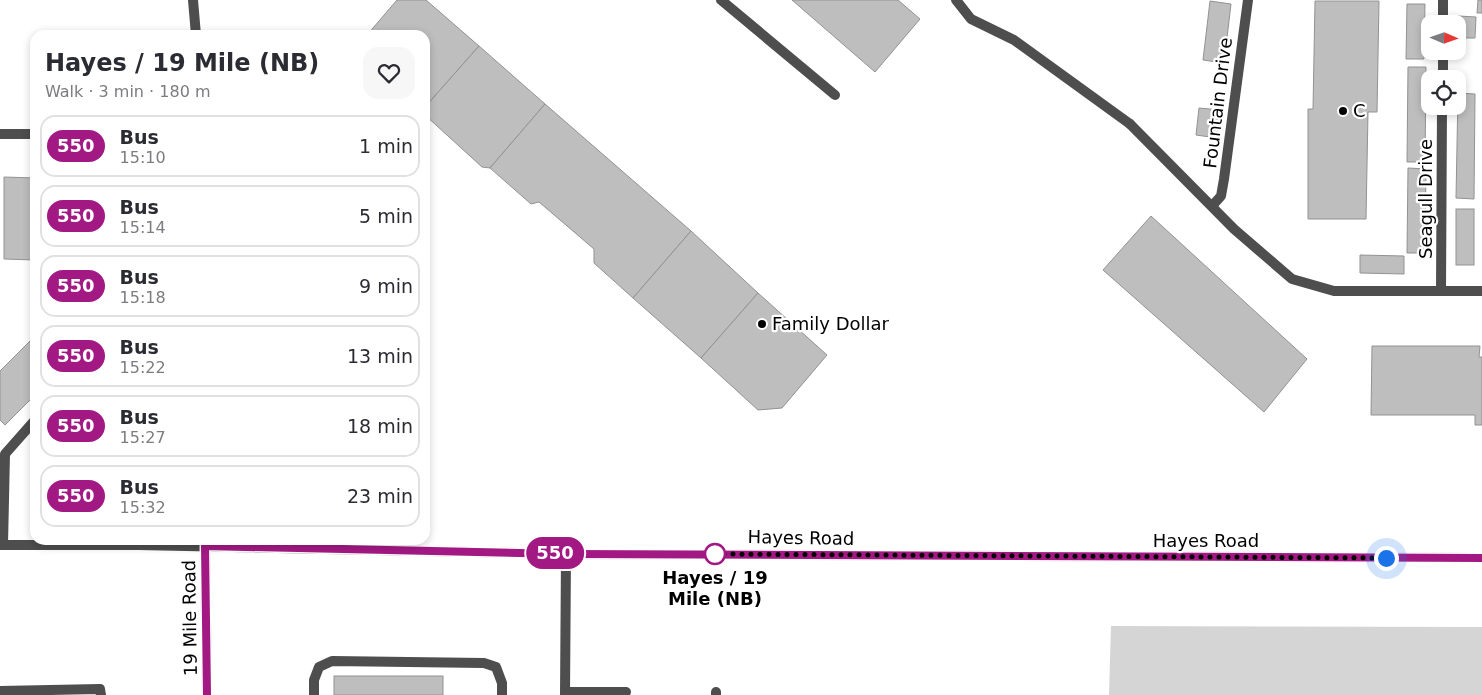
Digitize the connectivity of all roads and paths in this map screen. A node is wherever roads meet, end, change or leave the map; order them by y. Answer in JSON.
{"nodes":[{"id":1,"x":193,"y":0,"type":"edge"},
{"id":2,"x":722,"y":0,"type":"edge"},
{"id":3,"x":956,"y":0,"type":"edge"},
{"id":4,"x":1248,"y":0,"type":"edge"},
{"id":5,"x":1443,"y":0,"type":"edge"},
{"id":6,"x":1443,"y":15,"type":"edge"},
{"id":7,"x":196,"y":30,"type":"edge"},
{"id":8,"x":835,"y":95,"type":"dead end"},
{"id":9,"x":1442,"y":115,"type":"edge"},
{"id":10,"x":0,"y":134,"type":"edge"},
{"id":11,"x":30,"y":134,"type":"edge"},
{"id":12,"x":1212,"y":206,"type":"junction"},
{"id":13,"x":1441,"y":291,"type":"junction"},
{"id":14,"x":1482,"y":291,"type":"edge"},
{"id":15,"x":30,"y":426,"type":"edge"},
{"id":16,"x":1,"y":545,"type":"edge"},
{"id":17,"x":30,"y":545,"type":"edge"},
{"id":18,"x":205,"y":545,"type":"edge"},
{"id":19,"x":271,"y":545,"type":"edge"},
{"id":20,"x":566,"y":554,"type":"junction"},
{"id":21,"x":1482,"y":558,"type":"edge"},
{"id":22,"x":0,"y":692,"type":"edge"},
{"id":23,"x":626,"y":692,"type":"dead end"},
{"id":24,"x":565,"y":693,"type":"edge"},
{"id":25,"x":101,"y":695,"type":"edge"},
{"id":26,"x":207,"y":695,"type":"edge"},
{"id":27,"x":314,"y":695,"type":"edge"},
{"id":28,"x":502,"y":695,"type":"edge"}],
"edges":[{"from":1,"to":7,"type":"street"},
{"from":2,"to":8,"type":"street"},
{"from":3,"to":12,"type":"street","name":"Fountain Drive"},
{"from":4,"to":12,"type":"street","name":"Fountain Drive"},
{"from":5,"to":6,"type":"street"},
{"from":9,"to":13,"type":"street","name":"Seagull Drive"},
{"from":10,"to":11,"type":"street"},
{"from":12,"to":13,"type":"street","name":"Fountain Drive"},
{"from":13,"to":14,"type":"street","name":"Fountain Drive"},
{"from":15,"to":16,"type":"street"},
{"from":16,"to":17,"type":"street","name":"Hayes Road"},
{"from":18,"to":26,"type":"street","name":"19 Mile Road"},
{"from":19,"to":20,"type":"street","name":"Hayes Road"},
{"from":20,"to":21,"type":"street","name":"Hayes Road"},
{"from":20,"to":24,"type":"street"},
{"from":22,"to":25,"type":"street"},
{"from":23,"to":24,"type":"street"},
{"from":27,"to":28,"type":"street"}]}
